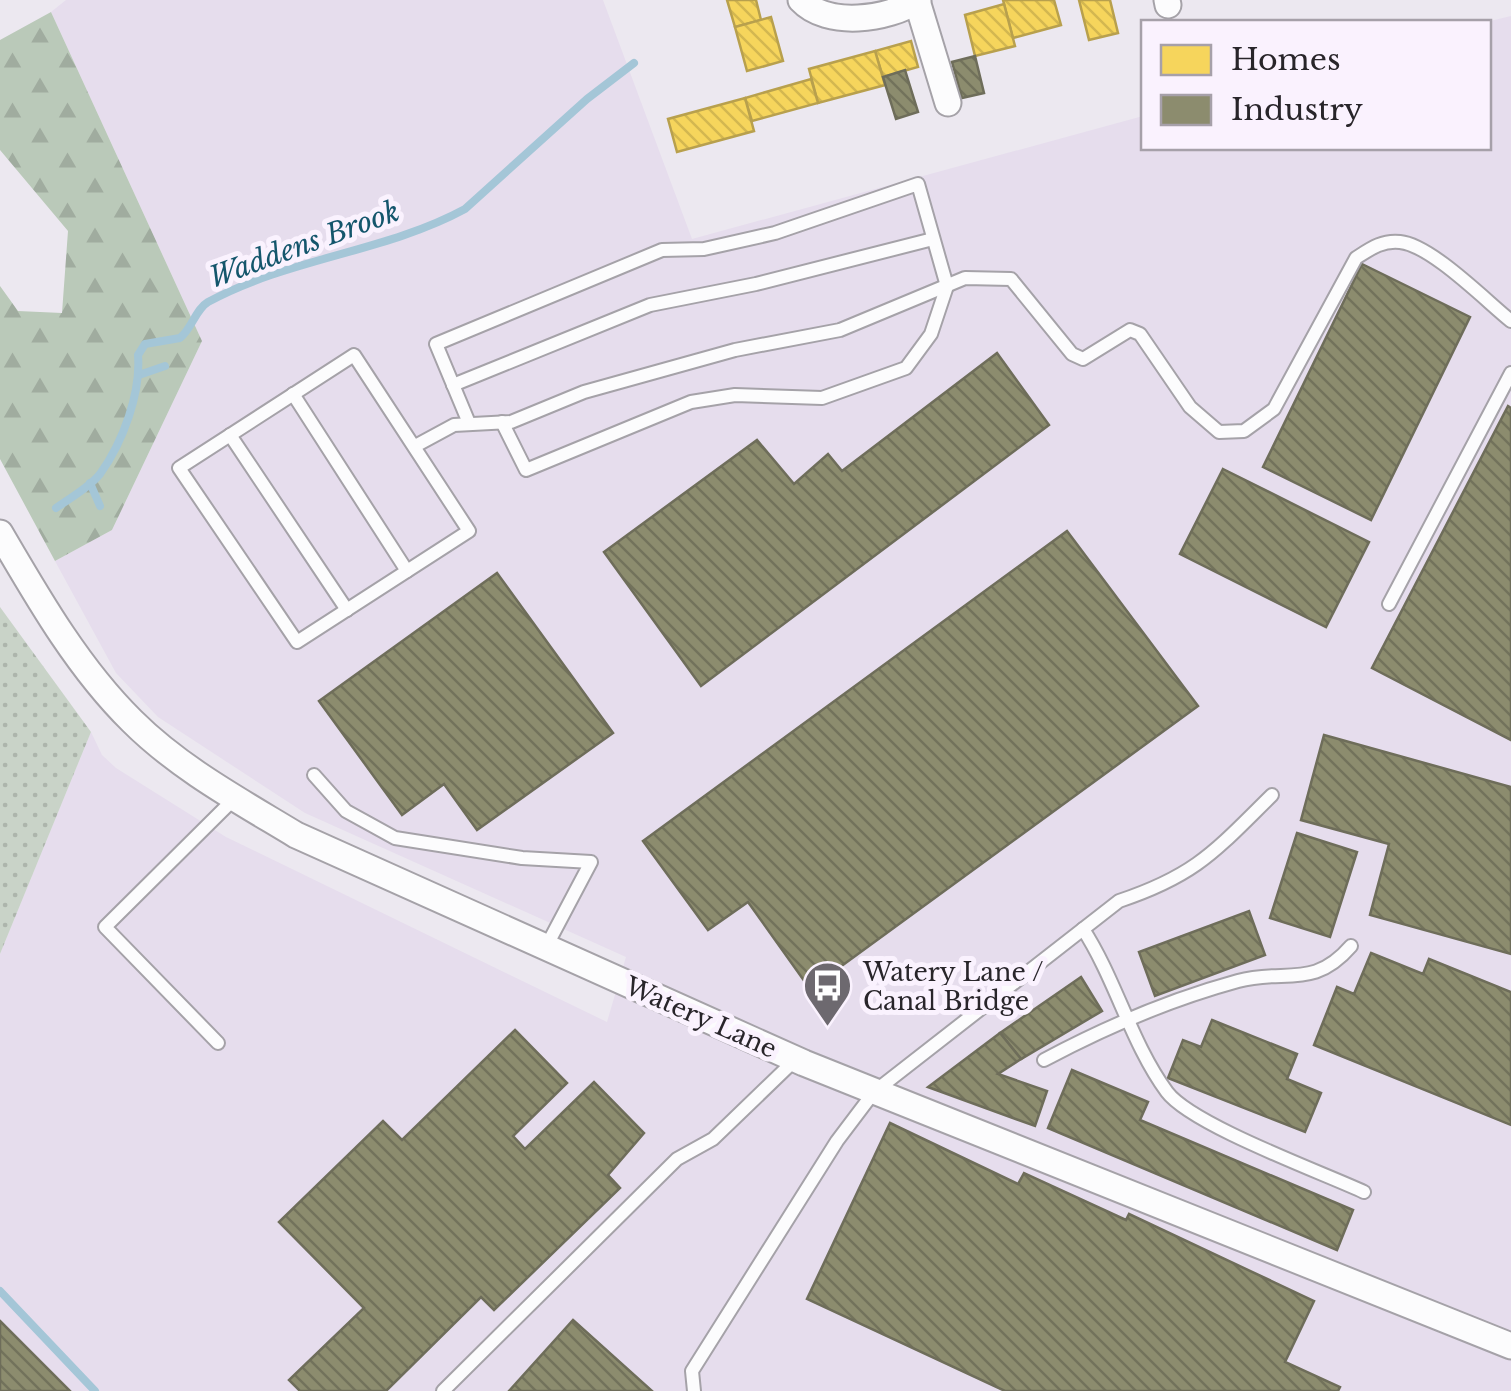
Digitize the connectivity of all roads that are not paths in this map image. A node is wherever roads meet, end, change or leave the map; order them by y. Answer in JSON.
{"nodes":[{"id":1,"x":800,"y":0,"type":"edge"},
{"id":2,"x":917,"y":0,"type":"edge"},
{"id":3,"x":948,"y":104,"type":"dead end"},
{"id":4,"x":933,"y":239,"type":"junction"},
{"id":5,"x":947,"y":286,"type":"junction"},
{"id":6,"x":1511,"y":320,"type":"edge"},
{"id":7,"x":1511,"y":373,"type":"edge"},
{"id":8,"x":453,"y":385,"type":"junction"},
{"id":9,"x":292,"y":394,"type":"junction"},
{"id":10,"x":502,"y":422,"type":"junction"},
{"id":11,"x":469,"y":424,"type":"junction"},
{"id":12,"x":230,"y":435,"type":"junction"},
{"id":13,"x":417,"y":445,"type":"junction"},
{"id":14,"x":0,"y":533,"type":"edge"},
{"id":15,"x":407,"y":571,"type":"junction"},
{"id":16,"x":1389,"y":604,"type":"dead end"},
{"id":17,"x":346,"y":610,"type":"junction"},
{"id":18,"x":314,"y":775,"type":"dead end"},
{"id":19,"x":1272,"y":795,"type":"dead end"},
{"id":20,"x":235,"y":798,"type":"junction"},
{"id":21,"x":1083,"y":929,"type":"junction"},
{"id":22,"x":1350,"y":946,"type":"dead end"},
{"id":23,"x":546,"y":947,"type":"junction"},
{"id":24,"x":1130,"y":1021,"type":"junction"},
{"id":25,"x":218,"y":1043,"type":"dead end"},
{"id":26,"x":796,"y":1059,"type":"junction"},
{"id":27,"x":1044,"y":1060,"type":"dead end"},
{"id":28,"x":874,"y":1092,"type":"junction"},
{"id":29,"x":1364,"y":1192,"type":"dead end"},
{"id":30,"x":1511,"y":1346,"type":"edge"},
{"id":31,"x":443,"y":1391,"type":"edge"},
{"id":32,"x":694,"y":1391,"type":"edge"}],
"edges":[{"from":1,"to":2,"type":"street"},
{"from":2,"to":3,"type":"street"},
{"from":4,"to":5,"type":"lane"},
{"from":4,"to":8,"type":"lane"},
{"from":4,"to":8,"type":"lane"},
{"from":5,"to":6,"type":"lane"},
{"from":5,"to":10,"type":"lane"},
{"from":5,"to":10,"type":"lane"},
{"from":7,"to":16,"type":"lane"},
{"from":8,"to":11,"type":"lane"},
{"from":9,"to":12,"type":"lane"},
{"from":9,"to":13,"type":"lane"},
{"from":9,"to":15,"type":"lane"},
{"from":10,"to":11,"type":"lane"},
{"from":11,"to":13,"type":"lane"},
{"from":12,"to":17,"type":"lane"},
{"from":12,"to":17,"type":"lane"},
{"from":13,"to":15,"type":"lane"},
{"from":14,"to":20,"type":"street","name":"Watery Lane"},
{"from":15,"to":17,"type":"lane"},
{"from":18,"to":23,"type":"lane"},
{"from":19,"to":21,"type":"lane"},
{"from":20,"to":23,"type":"street","name":"Watery Lane"},
{"from":20,"to":25,"type":"lane"},
{"from":21,"to":24,"type":"lane"},
{"from":21,"to":28,"type":"lane"},
{"from":22,"to":24,"type":"lane"},
{"from":23,"to":26,"type":"street","name":"Watery Lane"},
{"from":24,"to":27,"type":"lane"},
{"from":24,"to":29,"type":"lane"},
{"from":26,"to":28,"type":"street","name":"Watery Lane"},
{"from":26,"to":31,"type":"lane"},
{"from":28,"to":30,"type":"street","name":"Watery Lane"},
{"from":28,"to":32,"type":"lane"}]}
